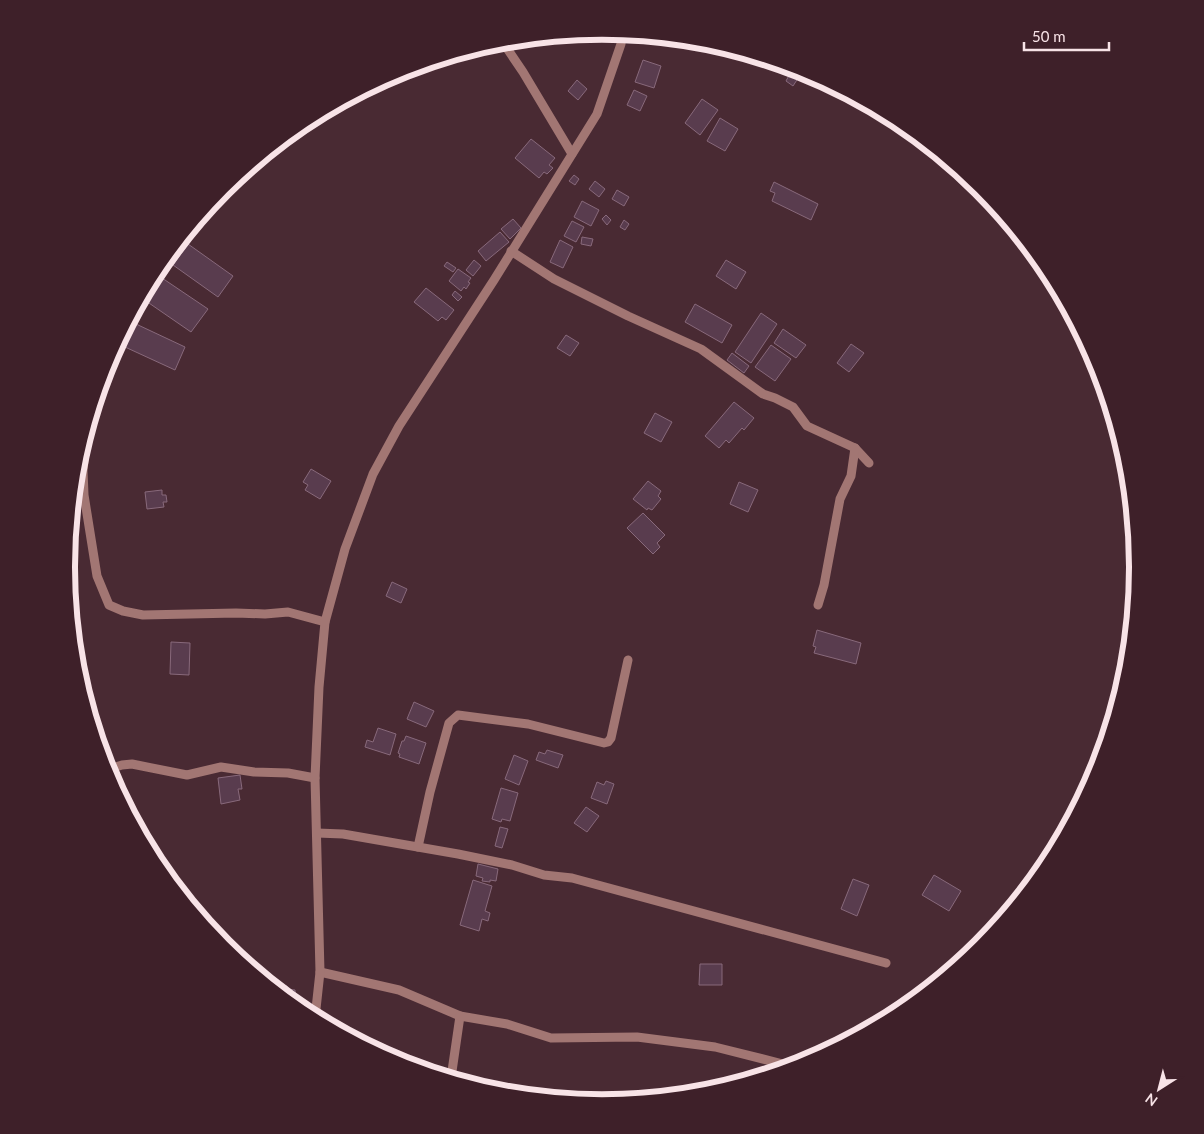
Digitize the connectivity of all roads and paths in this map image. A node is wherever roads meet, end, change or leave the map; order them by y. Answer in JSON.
{"nodes":[{"id":1,"x":621,"y":41,"type":"edge"},
{"id":2,"x":507,"y":49,"type":"edge"},
{"id":3,"x":572,"y":154,"type":"junction"},
{"id":4,"x":511,"y":251,"type":"junction"},
{"id":5,"x":855,"y":448,"type":"junction"},
{"id":6,"x":869,"y":462,"type":"dead end"},
{"id":7,"x":83,"y":476,"type":"edge"},
{"id":8,"x":818,"y":604,"type":"dead end"},
{"id":9,"x":325,"y":622,"type":"junction"},
{"id":10,"x":628,"y":660,"type":"dead end"},
{"id":11,"x":114,"y":767,"type":"edge"},
{"id":12,"x":315,"y":778,"type":"junction"},
{"id":13,"x":317,"y":833,"type":"junction"},
{"id":14,"x":418,"y":847,"type":"junction"},
{"id":15,"x":886,"y":963,"type":"dead end"},
{"id":16,"x":320,"y":972,"type":"junction"},
{"id":17,"x":316,"y":1009,"type":"edge"},
{"id":18,"x":460,"y":1016,"type":"junction"},
{"id":19,"x":779,"y":1063,"type":"edge"},
{"id":20,"x":452,"y":1072,"type":"edge"}],
"edges":[{"from":1,"to":3,"type":"street"},
{"from":2,"to":3,"type":"street"},
{"from":3,"to":4,"type":"street"},
{"from":4,"to":5,"type":"street"},
{"from":4,"to":9,"type":"street"},
{"from":5,"to":6,"type":"street"},
{"from":5,"to":8,"type":"street"},
{"from":7,"to":9,"type":"street"},
{"from":9,"to":12,"type":"street"},
{"from":10,"to":14,"type":"street"},
{"from":11,"to":12,"type":"street"},
{"from":12,"to":13,"type":"street"},
{"from":13,"to":14,"type":"street"},
{"from":13,"to":16,"type":"street"},
{"from":14,"to":15,"type":"street"},
{"from":16,"to":17,"type":"street"},
{"from":16,"to":18,"type":"street"},
{"from":18,"to":19,"type":"street"},
{"from":18,"to":20,"type":"street"}]}
